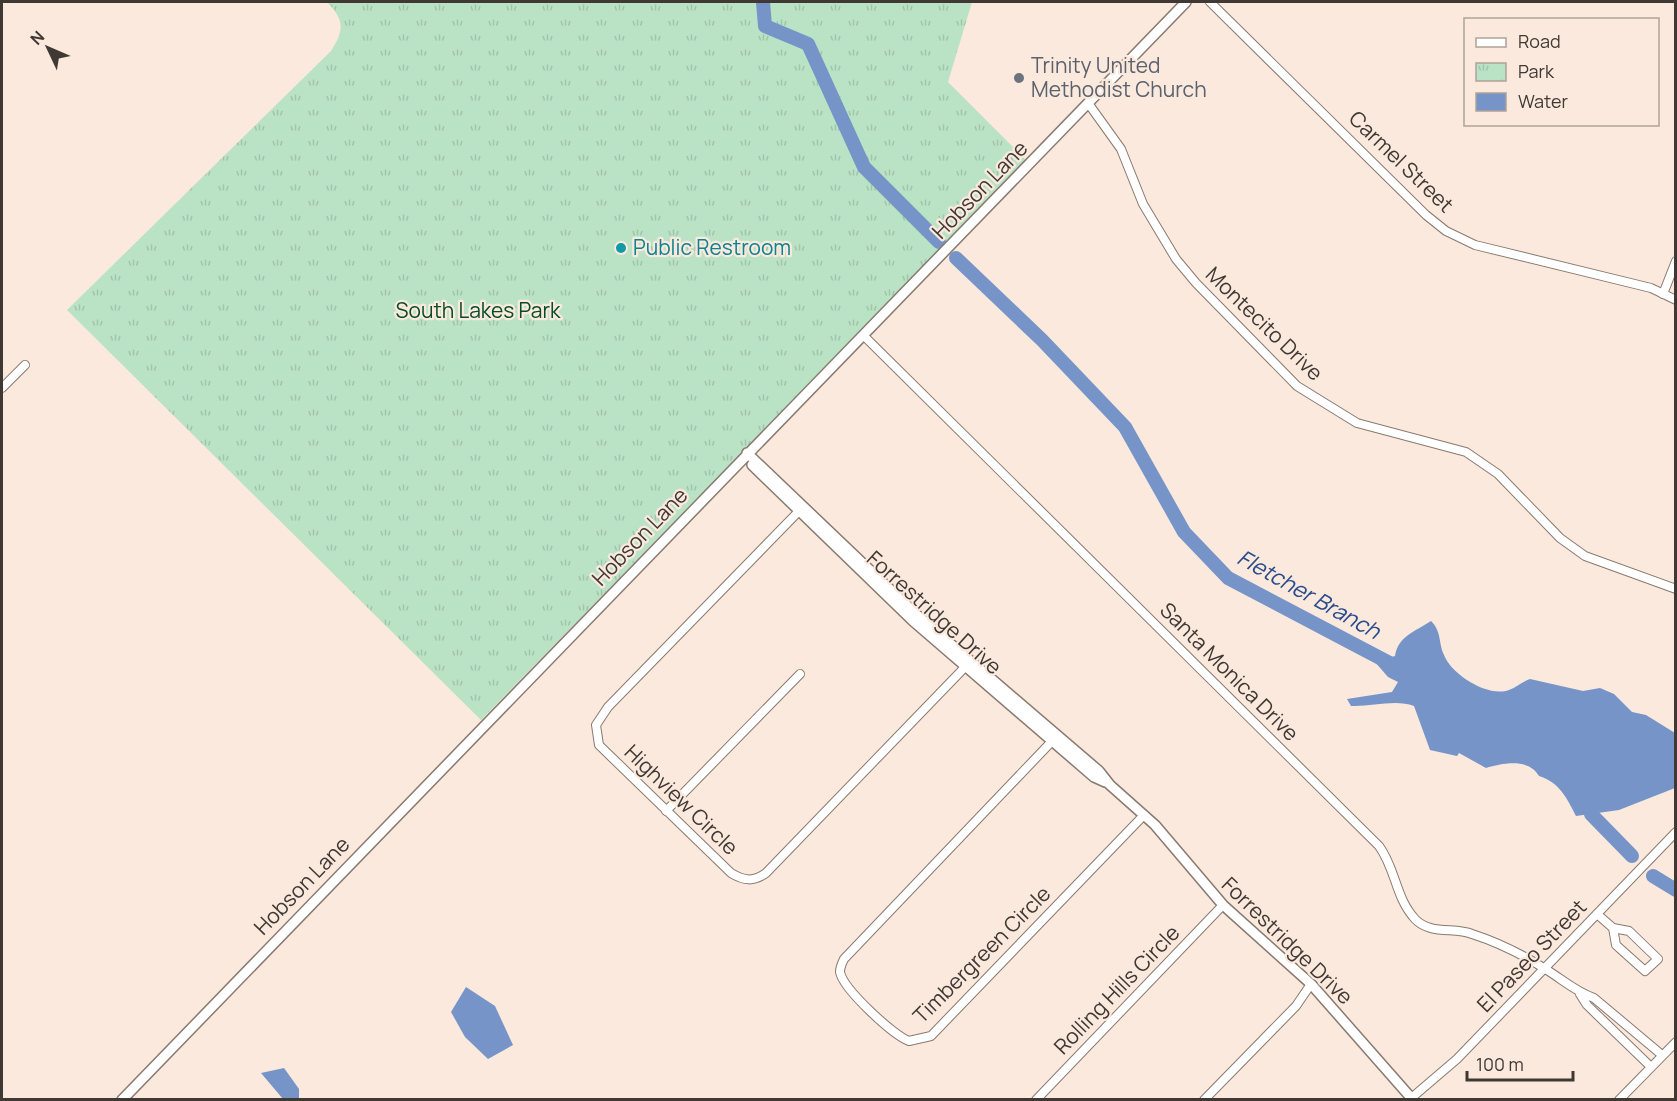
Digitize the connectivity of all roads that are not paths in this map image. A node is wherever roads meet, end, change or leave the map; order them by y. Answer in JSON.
{"nodes":[{"id":1,"x":1186,"y":2,"type":"edge"},
{"id":2,"x":1210,"y":2,"type":"edge"},
{"id":3,"x":1088,"y":103,"type":"junction"},
{"id":4,"x":1676,"y":261,"type":"edge"},
{"id":5,"x":1664,"y":294,"type":"junction"},
{"id":6,"x":1676,"y":300,"type":"edge"},
{"id":7,"x":863,"y":335,"type":"junction"},
{"id":8,"x":25,"y":365,"type":"dead end"},
{"id":9,"x":2,"y":388,"type":"edge"},
{"id":10,"x":745,"y":455,"type":"junction"},
{"id":11,"x":801,"y":509,"type":"junction"},
{"id":12,"x":1676,"y":589,"type":"edge"},
{"id":13,"x":968,"y":664,"type":"junction"},
{"id":14,"x":800,"y":674,"type":"dead end"},
{"id":15,"x":1054,"y":738,"type":"junction"},
{"id":16,"x":666,"y":811,"type":"junction"},
{"id":17,"x":1144,"y":815,"type":"junction"},
{"id":18,"x":1676,"y":832,"type":"edge"},
{"id":19,"x":1223,"y":905,"type":"junction"},
{"id":20,"x":1597,"y":914,"type":"junction"},
{"id":21,"x":1613,"y":928,"type":"junction"},
{"id":22,"x":1545,"y":969,"type":"junction"},
{"id":23,"x":1311,"y":984,"type":"junction"},
{"id":24,"x":1580,"y":994,"type":"junction"},
{"id":25,"x":1618,"y":1017,"type":"junction"},
{"id":26,"x":1610,"y":1027,"type":"junction"},
{"id":27,"x":1676,"y":1042,"type":"edge"},
{"id":28,"x":1662,"y":1055,"type":"junction"},
{"id":29,"x":1650,"y":1066,"type":"junction"},
{"id":30,"x":1411,"y":1099,"type":"edge"},
{"id":31,"x":122,"y":1100,"type":"edge"},
{"id":32,"x":1036,"y":1100,"type":"edge"},
{"id":33,"x":1204,"y":1100,"type":"edge"},
{"id":34,"x":1619,"y":1100,"type":"edge"}],
"edges":[{"from":1,"to":3,"type":"street","name":"Hobson Lane"},
{"from":2,"to":5,"type":"street","name":"Carmel Street"},
{"from":3,"to":7,"type":"street","name":"Hobson Lane"},
{"from":3,"to":12,"type":"street","name":"Montecito Drive"},
{"from":4,"to":5,"type":"street"},
{"from":5,"to":6,"type":"street","name":"Carmel Street"},
{"from":7,"to":10,"type":"street","name":"Hobson Lane"},
{"from":7,"to":22,"type":"street","name":"Santa Monica Drive"},
{"from":8,"to":9,"type":"street"},
{"from":10,"to":11,"type":"street","name":"Forrestridge Drive"},
{"from":10,"to":31,"type":"street","name":"Hobson Lane"},
{"from":11,"to":13,"type":"street","name":"Forrestridge Drive"},
{"from":11,"to":16,"type":"street","name":"Highview Circle"},
{"from":13,"to":15,"type":"street","name":"Forrestridge Drive"},
{"from":13,"to":16,"type":"street","name":"Highview Circle"},
{"from":14,"to":16,"type":"street"},
{"from":15,"to":17,"type":"street","name":"Forrestridge Drive"},
{"from":15,"to":17,"type":"street","name":"Timbergreen Circle"},
{"from":17,"to":19,"type":"street","name":"Forrestridge Drive"},
{"from":18,"to":20,"type":"street","name":"El Paseo Street"},
{"from":19,"to":23,"type":"street","name":"Forrestridge Drive"},
{"from":19,"to":32,"type":"street","name":"Rolling Hills Circle"},
{"from":20,"to":21,"type":"street"},
{"from":20,"to":22,"type":"street","name":"El Paseo Street"},
{"from":21,"to":21,"type":"street"},
{"from":22,"to":24,"type":"street","name":"Santa Monica Drive"},
{"from":22,"to":30,"type":"street","name":"El Paseo Street"},
{"from":23,"to":30,"type":"street","name":"Forrestridge Drive"},
{"from":23,"to":33,"type":"street"},
{"from":24,"to":25,"type":"street","name":"Santa Monica Drive"},
{"from":24,"to":26,"type":"street","name":"Santa Monica Drive"},
{"from":25,"to":26,"type":"street"},
{"from":25,"to":28,"type":"street","name":"Santa Monica Drive"},
{"from":26,"to":29,"type":"street","name":"Santa Monica Drive"},
{"from":27,"to":28,"type":"street"},
{"from":28,"to":29,"type":"street"},
{"from":29,"to":34,"type":"street"}]}
